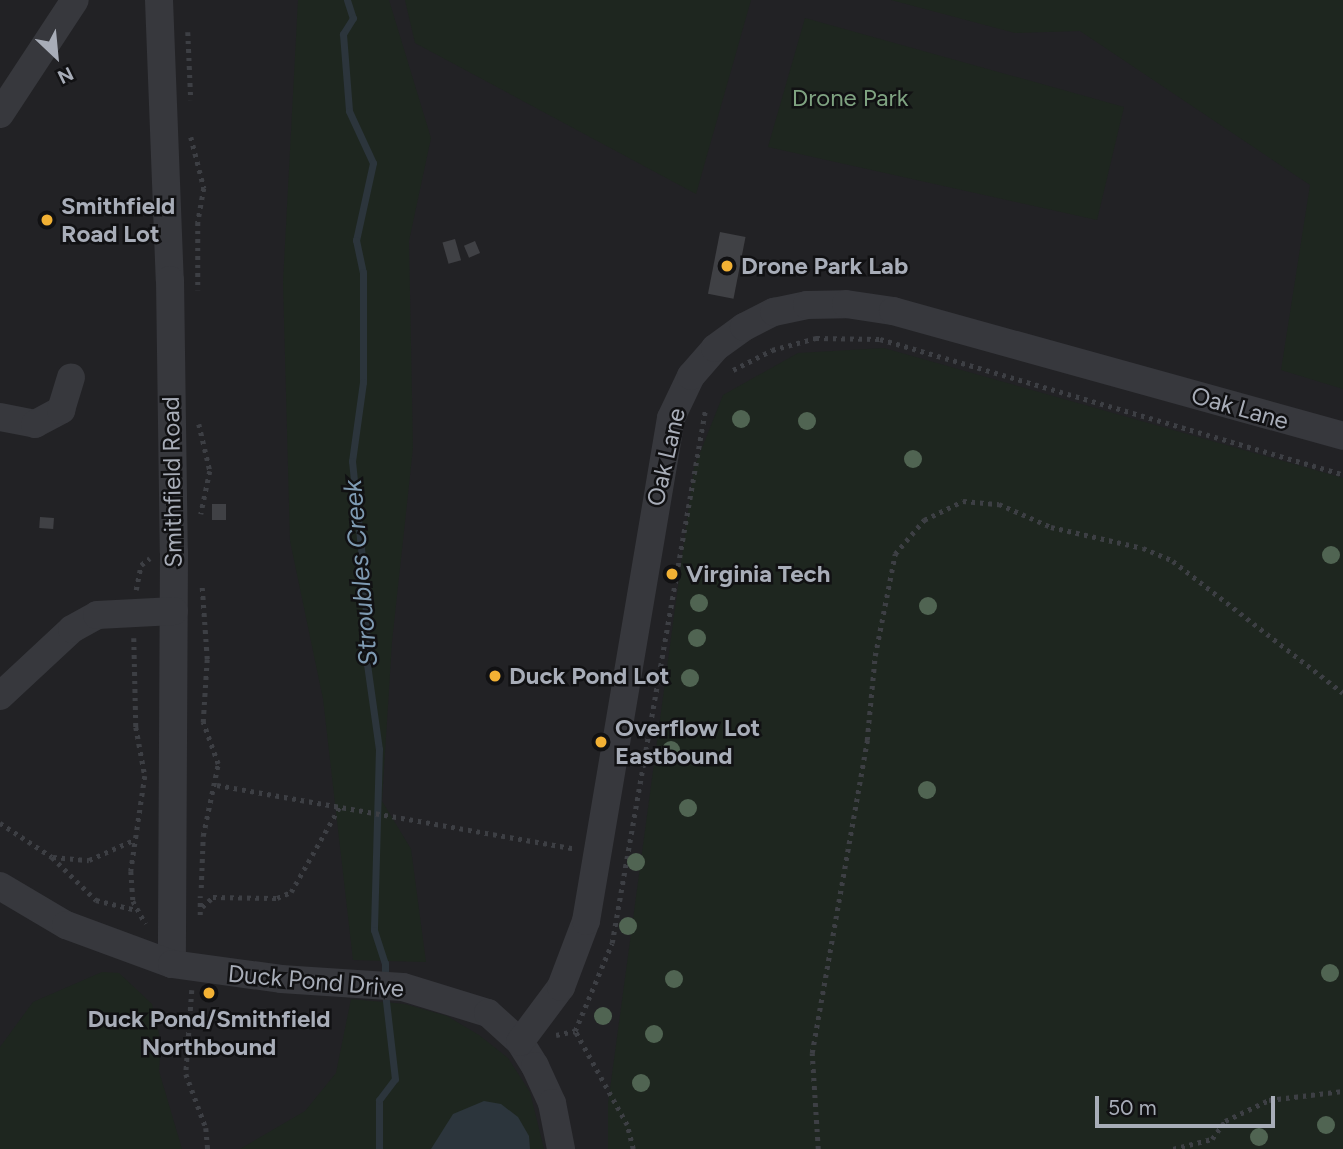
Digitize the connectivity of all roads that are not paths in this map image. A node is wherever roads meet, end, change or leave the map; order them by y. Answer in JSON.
{"nodes":[{"id":1,"x":75,"y":0,"type":"edge"},
{"id":2,"x":133,"y":0,"type":"edge"},
{"id":3,"x":159,"y":5,"type":"edge"},
{"id":4,"x":0,"y":114,"type":"edge"},
{"id":5,"x":71,"y":378,"type":"dead end"},
{"id":6,"x":0,"y":417,"type":"edge"},
{"id":7,"x":1343,"y":436,"type":"edge"},
{"id":8,"x":174,"y":611,"type":"junction"},
{"id":9,"x":0,"y":696,"type":"edge"},
{"id":10,"x":0,"y":886,"type":"edge"},
{"id":11,"x":182,"y":973,"type":"junction"},
{"id":12,"x":520,"y":1042,"type":"junction"},
{"id":13,"x":561,"y":1149,"type":"edge"}],
"edges":[{"from":1,"to":4,"type":"street"},
{"from":2,"to":3,"type":"street"},
{"from":3,"to":8,"type":"street","name":"Smithfield Road"},
{"from":5,"to":6,"type":"street"},
{"from":7,"to":12,"type":"street","name":"Oak Lane"},
{"from":8,"to":9,"type":"street"},
{"from":8,"to":11,"type":"street","name":"Smithfield Road"},
{"from":10,"to":11,"type":"street","name":"Duck Pond Drive"},
{"from":11,"to":12,"type":"street","name":"Duck Pond Drive"},
{"from":12,"to":13,"type":"street","name":"Duck Pond Drive"}]}
